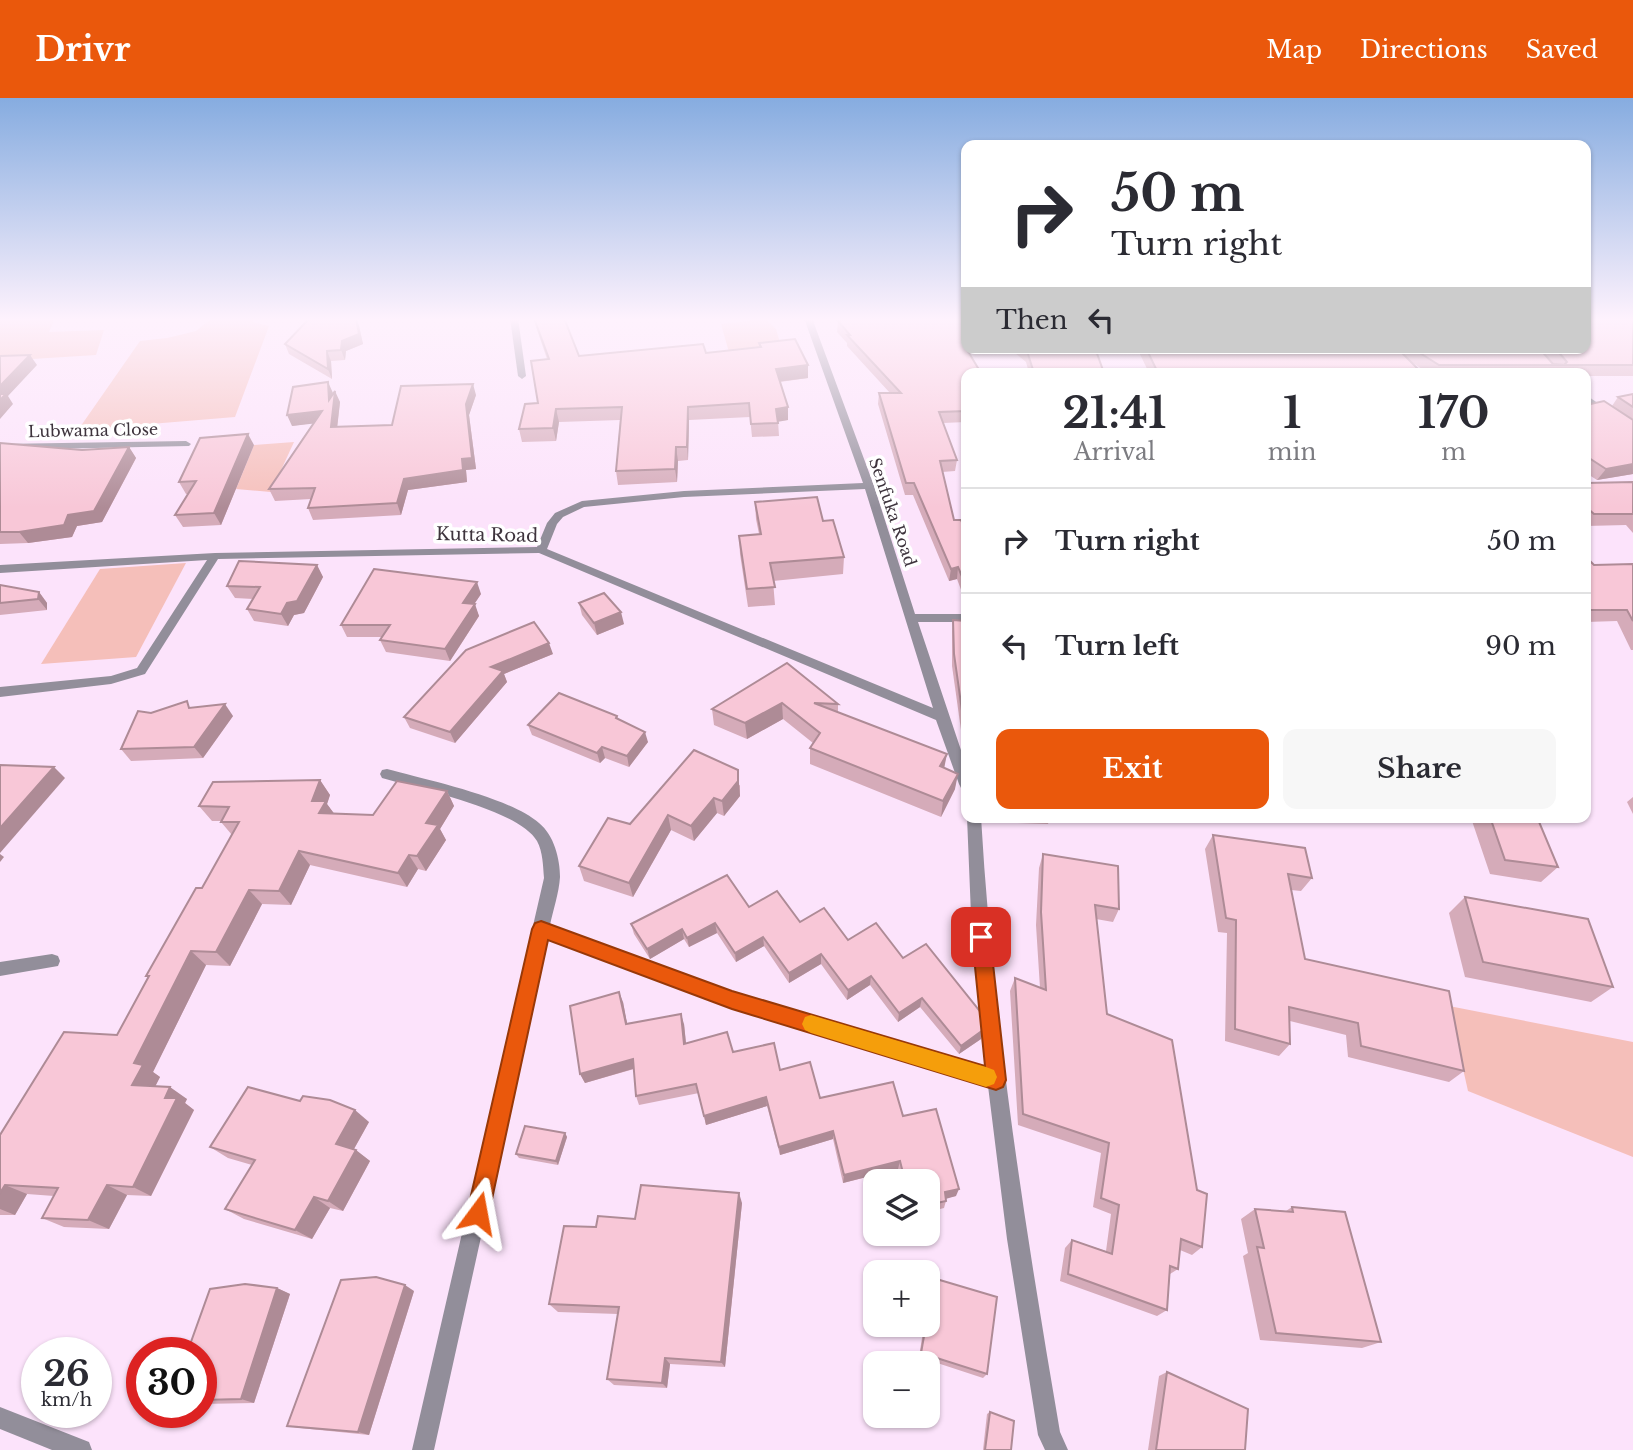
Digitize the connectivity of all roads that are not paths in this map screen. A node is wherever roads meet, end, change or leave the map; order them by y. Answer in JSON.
{"nodes":[{"id":1,"x":831,"y":381,"type":"edge"},
{"id":2,"x":1591,"y":402,"type":"edge"},
{"id":3,"x":1633,"y":431,"type":"edge"},
{"id":4,"x":186,"y":444,"type":"dead end"},
{"id":5,"x":0,"y":447,"type":"edge"},
{"id":6,"x":869,"y":486,"type":"junction"},
{"id":7,"x":541,"y":550,"type":"junction"},
{"id":8,"x":215,"y":556,"type":"junction"},
{"id":9,"x":0,"y":569,"type":"edge"},
{"id":10,"x":912,"y":618,"type":"junction"},
{"id":11,"x":961,"y":618,"type":"edge"},
{"id":12,"x":0,"y":692,"type":"edge"},
{"id":13,"x":942,"y":717,"type":"junction"},
{"id":14,"x":961,"y":771,"type":"edge"},
{"id":15,"x":387,"y":774,"type":"dead end"},
{"id":16,"x":974,"y":823,"type":"edge"},
{"id":17,"x":541,"y":929,"type":"junction"},
{"id":18,"x":52,"y":961,"type":"dead end"},
{"id":19,"x":0,"y":969,"type":"edge"},
{"id":20,"x":996,"y":1080,"type":"junction"},
{"id":21,"x":0,"y":1418,"type":"edge"},
{"id":22,"x":81,"y":1450,"type":"edge"},
{"id":23,"x":423,"y":1450,"type":"edge"},
{"id":24,"x":1057,"y":1450,"type":"edge"}],
"edges":[{"from":1,"to":6,"type":"street","name":"Senfuka Road"},
{"from":2,"to":3,"type":"street"},
{"from":4,"to":5,"type":"street","name":"Lubwama Close"},
{"from":6,"to":7,"type":"street"},
{"from":6,"to":10,"type":"street","name":"Senfuka Road"},
{"from":7,"to":8,"type":"street","name":"Kutta Road"},
{"from":7,"to":13,"type":"street","name":"Kutta Road"},
{"from":8,"to":9,"type":"street","name":"Kutta Road"},
{"from":8,"to":12,"type":"street"},
{"from":10,"to":11,"type":"street"},
{"from":10,"to":13,"type":"street","name":"Senfuka Road"},
{"from":13,"to":14,"type":"street","name":"Senfuka Road"},
{"from":15,"to":17,"type":"street"},
{"from":16,"to":20,"type":"street"},
{"from":17,"to":20,"type":"street"},
{"from":17,"to":23,"type":"street"},
{"from":18,"to":19,"type":"street"},
{"from":20,"to":24,"type":"street"},
{"from":21,"to":22,"type":"street"}]}
